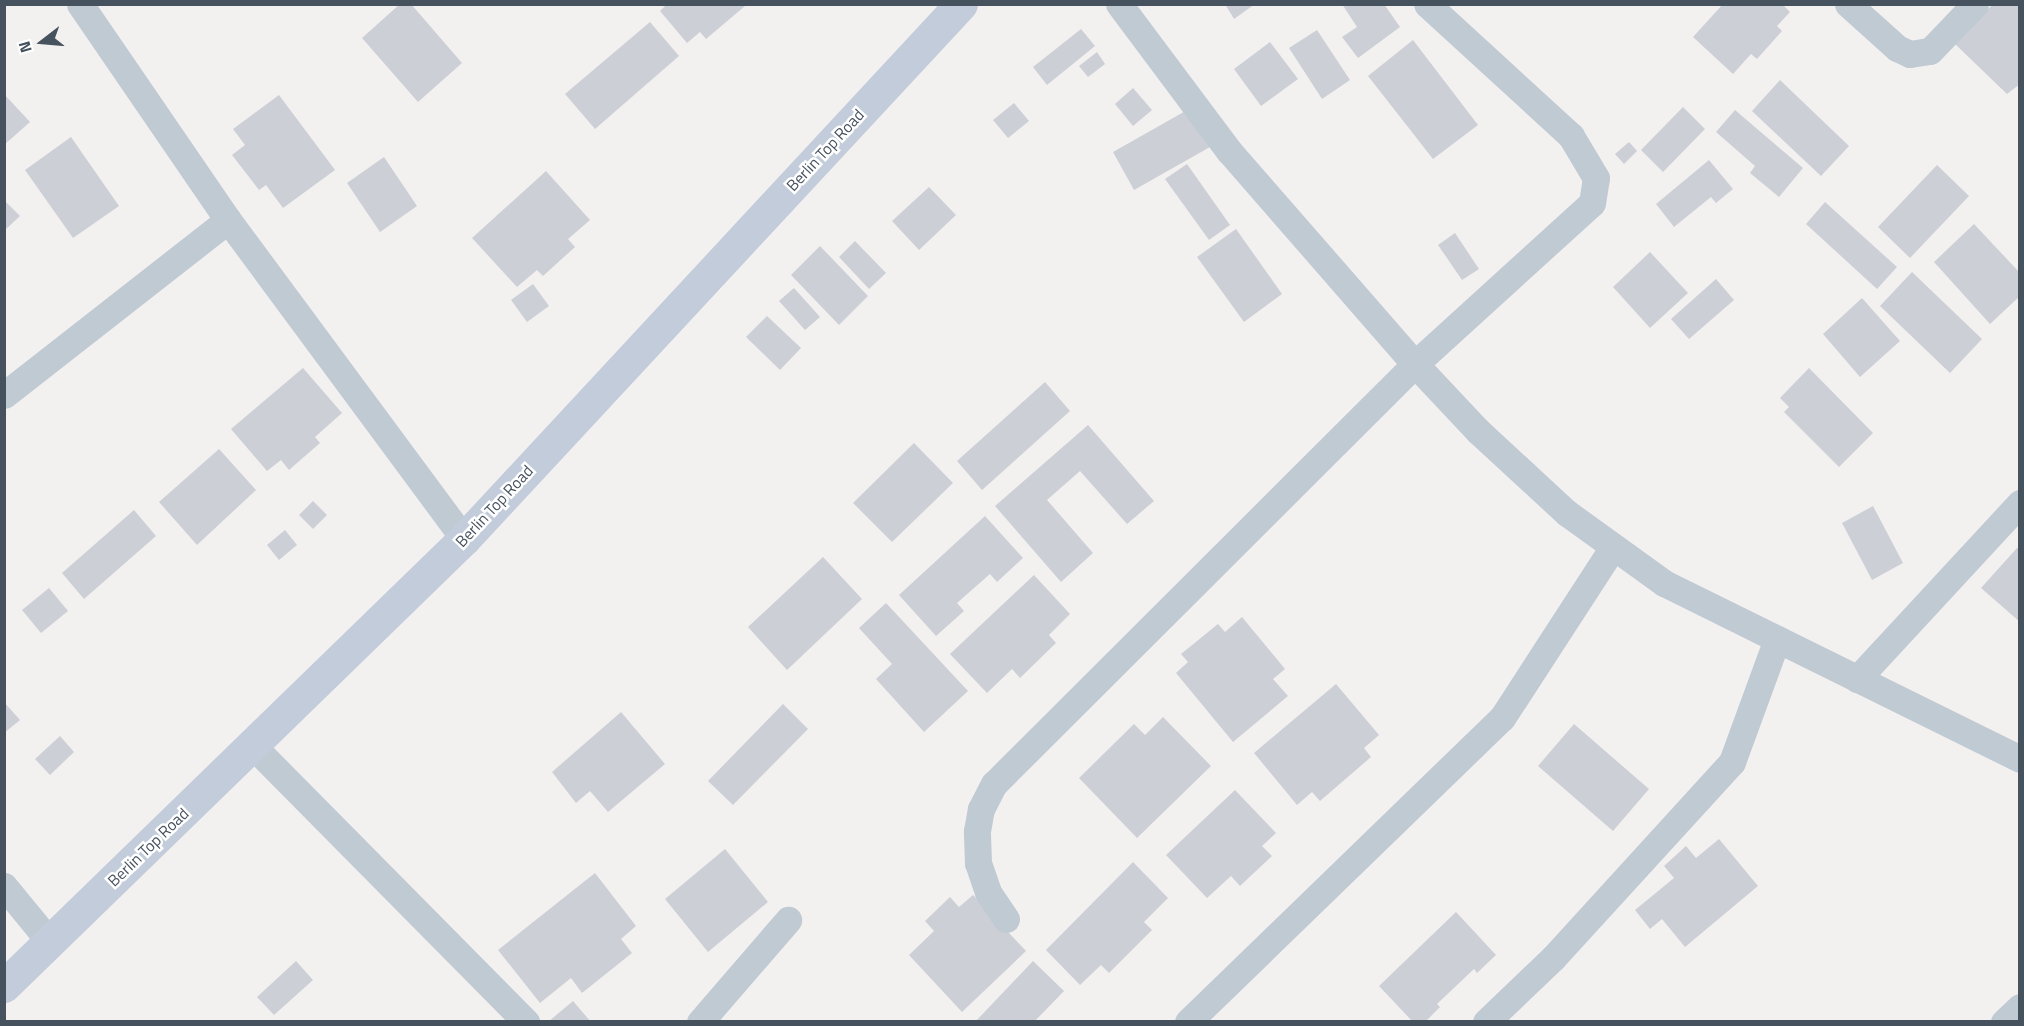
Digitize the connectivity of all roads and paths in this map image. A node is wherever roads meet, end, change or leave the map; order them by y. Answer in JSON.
{"nodes":[{"id":1,"x":80,"y":4,"type":"edge"},
{"id":2,"x":961,"y":4,"type":"edge"},
{"id":3,"x":1119,"y":4,"type":"edge"},
{"id":4,"x":1427,"y":4,"type":"edge"},
{"id":5,"x":1848,"y":4,"type":"edge"},
{"id":6,"x":1975,"y":4,"type":"edge"},
{"id":7,"x":228,"y":220,"type":"junction"},
{"id":8,"x":1415,"y":364,"type":"junction"},
{"id":9,"x":4,"y":395,"type":"edge"},
{"id":10,"x":2019,"y":504,"type":"edge"},
{"id":11,"x":464,"y":539,"type":"junction"},
{"id":12,"x":1613,"y":547,"type":"junction"},
{"id":13,"x":1777,"y":639,"type":"junction"},
{"id":14,"x":1857,"y":679,"type":"junction"},
{"id":15,"x":252,"y":746,"type":"junction"},
{"id":16,"x":2019,"y":759,"type":"edge"},
{"id":17,"x":4,"y":886,"type":"edge"},
{"id":18,"x":1006,"y":919,"type":"dead end"},
{"id":19,"x":788,"y":920,"type":"dead end"},
{"id":20,"x":50,"y":942,"type":"junction"},
{"id":21,"x":4,"y":986,"type":"edge"},
{"id":22,"x":2019,"y":1007,"type":"edge"},
{"id":23,"x":526,"y":1022,"type":"edge"},
{"id":24,"x":700,"y":1022,"type":"edge"},
{"id":25,"x":1188,"y":1022,"type":"edge"},
{"id":26,"x":1486,"y":1022,"type":"edge"},
{"id":27,"x":2004,"y":1022,"type":"edge"}],
"edges":[{"from":1,"to":7,"type":"street"},
{"from":2,"to":11,"type":"street","name":"Berlin Top Road"},
{"from":3,"to":8,"type":"street"},
{"from":4,"to":8,"type":"street"},
{"from":5,"to":6,"type":"street"},
{"from":7,"to":9,"type":"street"},
{"from":7,"to":11,"type":"street"},
{"from":8,"to":12,"type":"street"},
{"from":8,"to":18,"type":"street"},
{"from":10,"to":14,"type":"street"},
{"from":11,"to":15,"type":"street","name":"Berlin Top Road"},
{"from":12,"to":13,"type":"street"},
{"from":12,"to":25,"type":"street"},
{"from":13,"to":14,"type":"street"},
{"from":13,"to":26,"type":"street"},
{"from":14,"to":16,"type":"street"},
{"from":15,"to":20,"type":"street","name":"Berlin Top Road"},
{"from":15,"to":23,"type":"street"},
{"from":17,"to":20,"type":"street"},
{"from":19,"to":24,"type":"street"},
{"from":20,"to":21,"type":"street","name":"Berlin Top Road"},
{"from":22,"to":27,"type":"street"}]}
